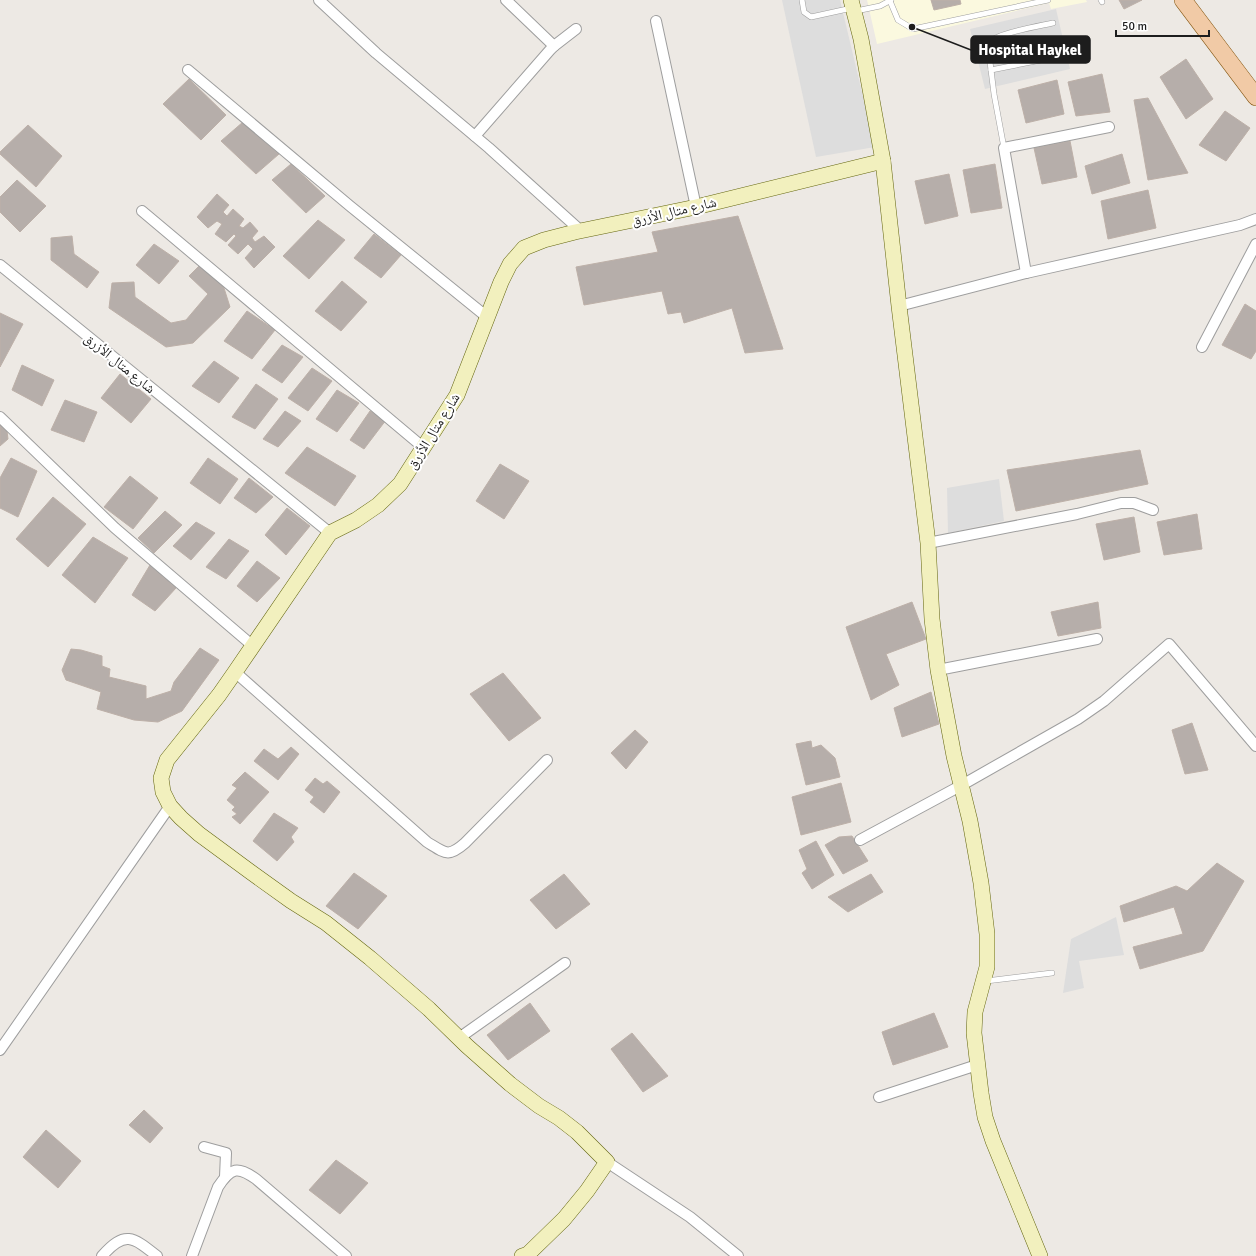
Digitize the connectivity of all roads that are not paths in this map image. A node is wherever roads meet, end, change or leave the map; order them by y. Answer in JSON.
{"nodes":[{"id":1,"x":319,"y":0,"type":"edge"},
{"id":2,"x":506,"y":0,"type":"edge"},
{"id":3,"x":802,"y":0,"type":"edge"},
{"id":4,"x":1048,"y":0,"type":"edge"},
{"id":5,"x":1183,"y":0,"type":"edge"},
{"id":6,"x":891,"y":1,"type":"edge"},
{"id":7,"x":853,"y":4,"type":"edge"},
{"id":8,"x":656,"y":21,"type":"dead end"},
{"id":9,"x":1053,"y":23,"type":"dead end"},
{"id":10,"x":576,"y":29,"type":"dead end"},
{"id":11,"x":554,"y":46,"type":"junction"},
{"id":12,"x":1062,"y":56,"type":"dead end"},
{"id":13,"x":188,"y":70,"type":"dead end"},
{"id":14,"x":991,"y":70,"type":"junction"},
{"id":15,"x":1256,"y":97,"type":"edge"},
{"id":16,"x":1109,"y":127,"type":"dead end"},
{"id":17,"x":475,"y":136,"type":"junction"},
{"id":18,"x":1004,"y":148,"type":"junction"},
{"id":19,"x":883,"y":161,"type":"junction"},
{"id":20,"x":696,"y":207,"type":"junction"},
{"id":21,"x":142,"y":211,"type":"dead end"},
{"id":22,"x":1256,"y":219,"type":"edge"},
{"id":23,"x":581,"y":230,"type":"junction"},
{"id":24,"x":1256,"y":244,"type":"edge"},
{"id":25,"x":0,"y":265,"type":"edge"},
{"id":26,"x":1026,"y":273,"type":"junction"},
{"id":27,"x":899,"y":306,"type":"junction"},
{"id":28,"x":487,"y":317,"type":"junction"},
{"id":29,"x":1202,"y":347,"type":"dead end"},
{"id":30,"x":0,"y":417,"type":"edge"},
{"id":31,"x":424,"y":448,"type":"junction"},
{"id":32,"x":1152,"y":510,"type":"dead end"},
{"id":33,"x":330,"y":533,"type":"junction"},
{"id":34,"x":928,"y":543,"type":"junction"},
{"id":35,"x":1096,"y":639,"type":"dead end"},
{"id":36,"x":254,"y":646,"type":"junction"},
{"id":37,"x":938,"y":670,"type":"junction"},
{"id":38,"x":235,"y":672,"type":"junction"},
{"id":39,"x":1256,"y":746,"type":"edge"},
{"id":40,"x":547,"y":760,"type":"dead end"},
{"id":41,"x":962,"y":785,"type":"junction"},
{"id":42,"x":170,"y":806,"type":"junction"},
{"id":43,"x":860,"y":840,"type":"dead end"},
{"id":44,"x":565,"y":963,"type":"dead end"},
{"id":45,"x":1052,"y":973,"type":"dead end"},
{"id":46,"x":984,"y":981,"type":"junction"},
{"id":47,"x":459,"y":1038,"type":"junction"},
{"id":48,"x":0,"y":1050,"type":"edge"},
{"id":49,"x":977,"y":1065,"type":"junction"},
{"id":50,"x":879,"y":1097,"type":"dead end"},
{"id":51,"x":204,"y":1147,"type":"dead end"},
{"id":52,"x":607,"y":1162,"type":"junction"},
{"id":53,"x":225,"y":1177,"type":"junction"},
{"id":54,"x":102,"y":1256,"type":"edge"},
{"id":55,"x":158,"y":1256,"type":"edge"},
{"id":56,"x":192,"y":1256,"type":"edge"},
{"id":57,"x":346,"y":1256,"type":"edge"},
{"id":58,"x":522,"y":1256,"type":"edge"},
{"id":59,"x":738,"y":1256,"type":"edge"},
{"id":60,"x":1040,"y":1256,"type":"edge"}],
"edges":[{"from":1,"to":17,"type":"street"},
{"from":2,"to":11,"type":"street"},
{"from":3,"to":7,"type":"lane"},
{"from":4,"to":6,"type":"lane"},
{"from":5,"to":15,"type":"main road"},
{"from":6,"to":7,"type":"lane"},
{"from":7,"to":19,"type":"street"},
{"from":8,"to":20,"type":"street"},
{"from":9,"to":14,"type":"lane"},
{"from":10,"to":11,"type":"street"},
{"from":11,"to":17,"type":"street"},
{"from":12,"to":14,"type":"lane"},
{"from":13,"to":28,"type":"street"},
{"from":14,"to":18,"type":"lane"},
{"from":16,"to":18,"type":"street"},
{"from":17,"to":23,"type":"street"},
{"from":18,"to":26,"type":"street"},
{"from":19,"to":20,"type":"street","name":"شارع متال الأزرق"},
{"from":19,"to":27,"type":"street"},
{"from":20,"to":23,"type":"street","name":"شارع متال الأزرق"},
{"from":21,"to":31,"type":"street"},
{"from":22,"to":26,"type":"street"},
{"from":23,"to":28,"type":"street","name":"شارع متال الأزرق"},
{"from":24,"to":29,"type":"street"},
{"from":25,"to":33,"type":"street","name":"شارع متال الأزرق"},
{"from":26,"to":27,"type":"street"},
{"from":27,"to":34,"type":"street"},
{"from":28,"to":31,"type":"street","name":"شارع متال الأزرق"},
{"from":30,"to":36,"type":"street"},
{"from":31,"to":33,"type":"street","name":"شارع متال الأزرق"},
{"from":32,"to":34,"type":"street"},
{"from":33,"to":36,"type":"street"},
{"from":34,"to":37,"type":"street"},
{"from":35,"to":37,"type":"street"},
{"from":36,"to":38,"type":"street"},
{"from":37,"to":41,"type":"street"},
{"from":38,"to":40,"type":"street"},
{"from":38,"to":42,"type":"street"},
{"from":39,"to":41,"type":"street"},
{"from":41,"to":43,"type":"street"},
{"from":41,"to":46,"type":"street"},
{"from":42,"to":47,"type":"street"},
{"from":42,"to":48,"type":"street"},
{"from":44,"to":47,"type":"street"},
{"from":45,"to":46,"type":"lane"},
{"from":46,"to":49,"type":"street"},
{"from":47,"to":52,"type":"street"},
{"from":49,"to":50,"type":"street"},
{"from":49,"to":60,"type":"street"},
{"from":51,"to":53,"type":"street"},
{"from":52,"to":58,"type":"street"},
{"from":52,"to":59,"type":"street"},
{"from":53,"to":56,"type":"street"},
{"from":53,"to":57,"type":"street"},
{"from":54,"to":55,"type":"street"}]}
